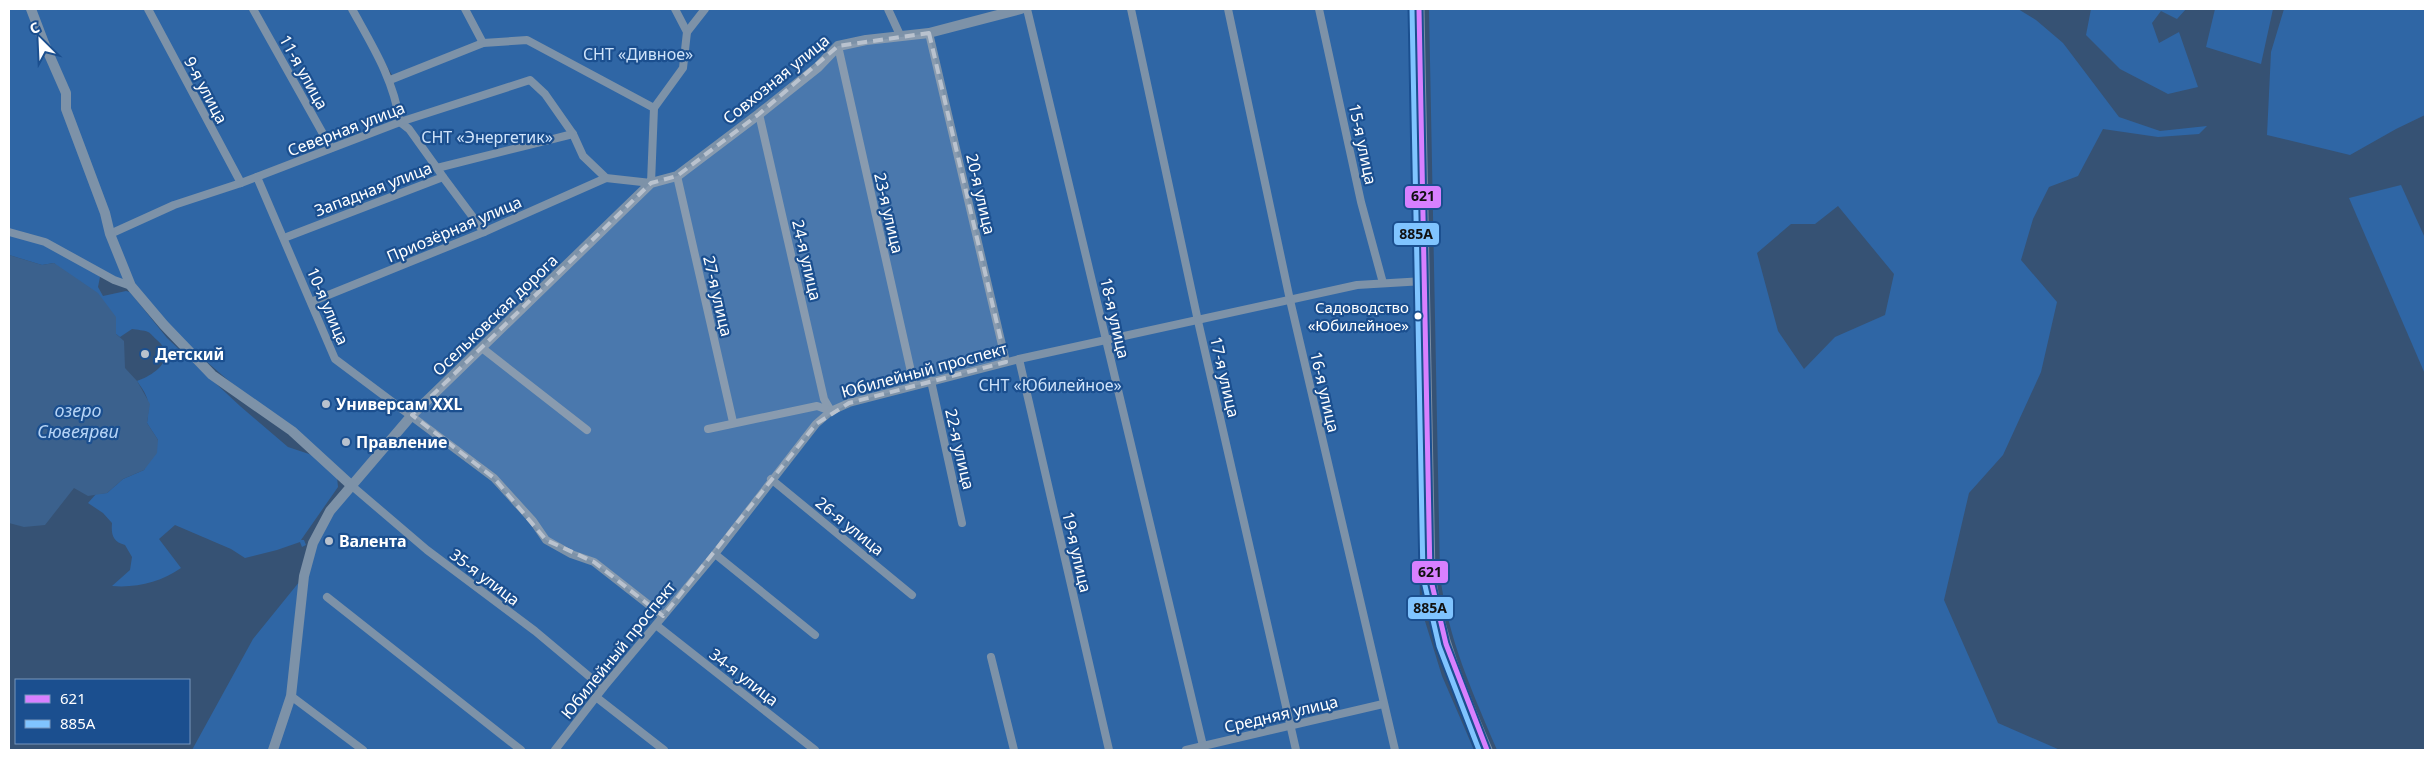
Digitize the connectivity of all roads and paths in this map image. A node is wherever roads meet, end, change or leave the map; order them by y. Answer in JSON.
{"nodes":[{"id":1,"x":31,"y":9,"type":"edge"},
{"id":2,"x":148,"y":9,"type":"edge"},
{"id":3,"x":253,"y":9,"type":"edge"},
{"id":4,"x":352,"y":9,"type":"edge"},
{"id":5,"x":465,"y":9,"type":"edge"},
{"id":6,"x":675,"y":9,"type":"edge"},
{"id":7,"x":705,"y":9,"type":"edge"},
{"id":8,"x":888,"y":9,"type":"edge"},
{"id":9,"x":1021,"y":9,"type":"edge"},
{"id":10,"x":1027,"y":9,"type":"edge"},
{"id":11,"x":1131,"y":9,"type":"edge"},
{"id":12,"x":1228,"y":9,"type":"edge"},
{"id":13,"x":1320,"y":9,"type":"edge"},
{"id":14,"x":1419,"y":9,"type":"edge"},
{"id":15,"x":992,"y":12,"type":"edge"},
{"id":16,"x":688,"y":32,"type":"junction"},
{"id":17,"x":929,"y":33,"type":"junction"},
{"id":18,"x":900,"y":36,"type":"junction"},
{"id":19,"x":483,"y":43,"type":"junction"},
{"id":20,"x":838,"y":46,"type":"junction"},
{"id":21,"x":390,"y":80,"type":"junction"},
{"id":22,"x":654,"y":108,"type":"junction"},
{"id":23,"x":760,"y":114,"type":"junction"},
{"id":24,"x":400,"y":122,"type":"junction"},
{"id":25,"x":573,"y":134,"type":"junction"},
{"id":26,"x":331,"y":148,"type":"junction"},
{"id":27,"x":437,"y":168,"type":"junction"},
{"id":28,"x":677,"y":176,"type":"junction"},
{"id":29,"x":257,"y":177,"type":"junction"},
{"id":30,"x":443,"y":177,"type":"junction"},
{"id":31,"x":606,"y":178,"type":"junction"},
{"id":32,"x":241,"y":183,"type":"junction"},
{"id":33,"x":651,"y":183,"type":"junction"},
{"id":34,"x":9,"y":232,"type":"edge"},
{"id":35,"x":484,"y":232,"type":"junction"},
{"id":36,"x":110,"y":234,"type":"junction"},
{"id":37,"x":284,"y":238,"type":"junction"},
{"id":38,"x":1424,"y":281,"type":"junction"},
{"id":39,"x":1383,"y":283,"type":"junction"},
{"id":40,"x":131,"y":286,"type":"junction"},
{"id":41,"x":1290,"y":300,"type":"junction"},
{"id":42,"x":311,"y":302,"type":"junction"},
{"id":43,"x":1198,"y":321,"type":"junction"},
{"id":44,"x":1106,"y":341,"type":"junction"},
{"id":45,"x":482,"y":348,"type":"junction"},
{"id":46,"x":1019,"y":359,"type":"junction"},
{"id":47,"x":1006,"y":362,"type":"junction"},
{"id":48,"x":930,"y":381,"type":"junction"},
{"id":49,"x":914,"y":385,"type":"junction"},
{"id":50,"x":831,"y":410,"type":"junction"},
{"id":51,"x":412,"y":414,"type":"junction"},
{"id":52,"x":733,"y":422,"type":"junction"},
{"id":53,"x":708,"y":429,"type":"dead end"},
{"id":54,"x":587,"y":430,"type":"dead end"},
{"id":55,"x":771,"y":479,"type":"junction"},
{"id":56,"x":352,"y":486,"type":"junction"},
{"id":57,"x":962,"y":523,"type":"dead end"},
{"id":58,"x":715,"y":554,"type":"junction"},
{"id":59,"x":912,"y":595,"type":"dead end"},
{"id":60,"x":327,"y":597,"type":"dead end"},
{"id":61,"x":663,"y":616,"type":"junction"},
{"id":62,"x":656,"y":625,"type":"junction"},
{"id":63,"x":816,"y":635,"type":"dead end"},
{"id":64,"x":991,"y":657,"type":"dead end"},
{"id":65,"x":603,"y":688,"type":"junction"},
{"id":66,"x":291,"y":696,"type":"junction"},
{"id":67,"x":596,"y":697,"type":"junction"},
{"id":68,"x":1383,"y":704,"type":"junction"},
{"id":69,"x":1290,"y":726,"type":"junction"},
{"id":70,"x":1204,"y":748,"type":"edge"},
{"id":71,"x":273,"y":750,"type":"edge"},
{"id":72,"x":363,"y":750,"type":"edge"},
{"id":73,"x":521,"y":750,"type":"edge"},
{"id":74,"x":555,"y":750,"type":"edge"},
{"id":75,"x":664,"y":750,"type":"edge"},
{"id":76,"x":815,"y":750,"type":"edge"},
{"id":77,"x":1014,"y":750,"type":"edge"},
{"id":78,"x":1108,"y":750,"type":"edge"},
{"id":79,"x":1186,"y":750,"type":"edge"},
{"id":80,"x":1296,"y":750,"type":"edge"},
{"id":81,"x":1395,"y":750,"type":"edge"},
{"id":82,"x":1487,"y":750,"type":"edge"}],
"edges":[{"from":1,"to":36,"type":"street"},
{"from":2,"to":32,"type":"street","name":"9-я улица"},
{"from":3,"to":26,"type":"street","name":"11-я улица"},
{"from":4,"to":21,"type":"street"},
{"from":5,"to":19,"type":"street"},
{"from":6,"to":16,"type":"street"},
{"from":7,"to":16,"type":"street"},
{"from":8,"to":18,"type":"street"},
{"from":9,"to":15,"type":"street","name":"Совхозная улица"},
{"from":10,"to":44,"type":"street","name":"18-я улица"},
{"from":11,"to":43,"type":"street","name":"17-я улица"},
{"from":12,"to":41,"type":"street","name":"16-я улица"},
{"from":13,"to":39,"type":"street","name":"15-я улица"},
{"from":14,"to":38,"type":"main road"},
{"from":15,"to":17,"type":"street","name":"Совхозная улица"},
{"from":16,"to":22,"type":"street"},
{"from":17,"to":18,"type":"street","name":"Совхозная улица"},
{"from":17,"to":47,"type":"street","name":"20-я улица"},
{"from":18,"to":20,"type":"street","name":"Совхозная улица"},
{"from":19,"to":21,"type":"street"},
{"from":19,"to":22,"type":"street"},
{"from":20,"to":23,"type":"street","name":"Совхозная улица"},
{"from":20,"to":49,"type":"street","name":"23-я улица"},
{"from":21,"to":24,"type":"street"},
{"from":22,"to":33,"type":"street"},
{"from":23,"to":28,"type":"street","name":"Совхозная улица"},
{"from":23,"to":50,"type":"street","name":"24-я улица"},
{"from":24,"to":25,"type":"street","name":"Северная улица"},
{"from":24,"to":26,"type":"street","name":"Северная улица"},
{"from":24,"to":27,"type":"street"},
{"from":25,"to":27,"type":"street","name":"Западная улица"},
{"from":25,"to":31,"type":"street"},
{"from":26,"to":29,"type":"street","name":"Северная улица"},
{"from":27,"to":30,"type":"street","name":"Западная улица"},
{"from":28,"to":33,"type":"street","name":"Совхозная улица"},
{"from":28,"to":52,"type":"street","name":"27-я улица"},
{"from":29,"to":32,"type":"street","name":"Северная улица"},
{"from":29,"to":37,"type":"street","name":"10-я улица"},
{"from":30,"to":35,"type":"street"},
{"from":30,"to":37,"type":"street","name":"Западная улица"},
{"from":31,"to":33,"type":"street"},
{"from":31,"to":35,"type":"street","name":"Приозёрная улица"},
{"from":32,"to":36,"type":"street","name":"Северная улица"},
{"from":33,"to":45,"type":"street","name":"Осельковская дорога"},
{"from":34,"to":40,"type":"street"},
{"from":35,"to":42,"type":"street","name":"Приозёрная улица"},
{"from":36,"to":40,"type":"street"},
{"from":37,"to":42,"type":"street","name":"10-я улица"},
{"from":38,"to":39,"type":"street","name":"Юбилейный проспект"},
{"from":38,"to":82,"type":"main road"},
{"from":39,"to":41,"type":"street","name":"Юбилейный проспект"},
{"from":40,"to":56,"type":"street"},
{"from":41,"to":43,"type":"street","name":"Юбилейный проспект"},
{"from":41,"to":68,"type":"street","name":"16-я улица"},
{"from":42,"to":51,"type":"street","name":"10-я улица"},
{"from":43,"to":44,"type":"street","name":"Юбилейный проспект"},
{"from":43,"to":69,"type":"street","name":"17-я улица"},
{"from":44,"to":46,"type":"street","name":"Юбилейный проспект"},
{"from":44,"to":70,"type":"street","name":"18-я улица"},
{"from":45,"to":51,"type":"street","name":"Осельковская дорога"},
{"from":45,"to":54,"type":"street"},
{"from":46,"to":47,"type":"street","name":"Юбилейный проспект"},
{"from":46,"to":78,"type":"street","name":"19-я улица"},
{"from":47,"to":48,"type":"street","name":"Юбилейный проспект"},
{"from":48,"to":49,"type":"street","name":"Юбилейный проспект"},
{"from":48,"to":57,"type":"street","name":"22-я улица"},
{"from":49,"to":50,"type":"street","name":"Юбилейный проспект"},
{"from":50,"to":52,"type":"street"},
{"from":50,"to":55,"type":"street","name":"Юбилейный проспект"},
{"from":51,"to":56,"type":"street","name":"Осельковская дорога"},
{"from":51,"to":61,"type":"street","name":"10-я улица"},
{"from":52,"to":53,"type":"street"},
{"from":55,"to":58,"type":"street","name":"Юбилейный проспект"},
{"from":55,"to":59,"type":"street","name":"26-я улица"},
{"from":56,"to":65,"type":"street","name":"35-я улица"},
{"from":56,"to":66,"type":"street","name":"Осельковская дорога"},
{"from":58,"to":61,"type":"street","name":"Юбилейный проспект"},
{"from":58,"to":63,"type":"street"},
{"from":60,"to":73,"type":"street"},
{"from":61,"to":62,"type":"street","name":"Юбилейный проспект"},
{"from":62,"to":65,"type":"street","name":"Юбилейный проспект"},
{"from":62,"to":76,"type":"street","name":"34-я улица"},
{"from":64,"to":77,"type":"street"},
{"from":65,"to":67,"type":"street","name":"Юбилейный проспект"},
{"from":66,"to":71,"type":"street","name":"Осельковская дорога"},
{"from":66,"to":72,"type":"street"},
{"from":67,"to":74,"type":"street","name":"Юбилейный проспект"},
{"from":67,"to":75,"type":"street"},
{"from":68,"to":69,"type":"street","name":"Средняя улица"},
{"from":68,"to":81,"type":"street","name":"16-я улица"},
{"from":69,"to":70,"type":"street","name":"Средняя улица"},
{"from":69,"to":80,"type":"street","name":"17-я улица"},
{"from":70,"to":79,"type":"street","name":"Средняя улица"}]}
